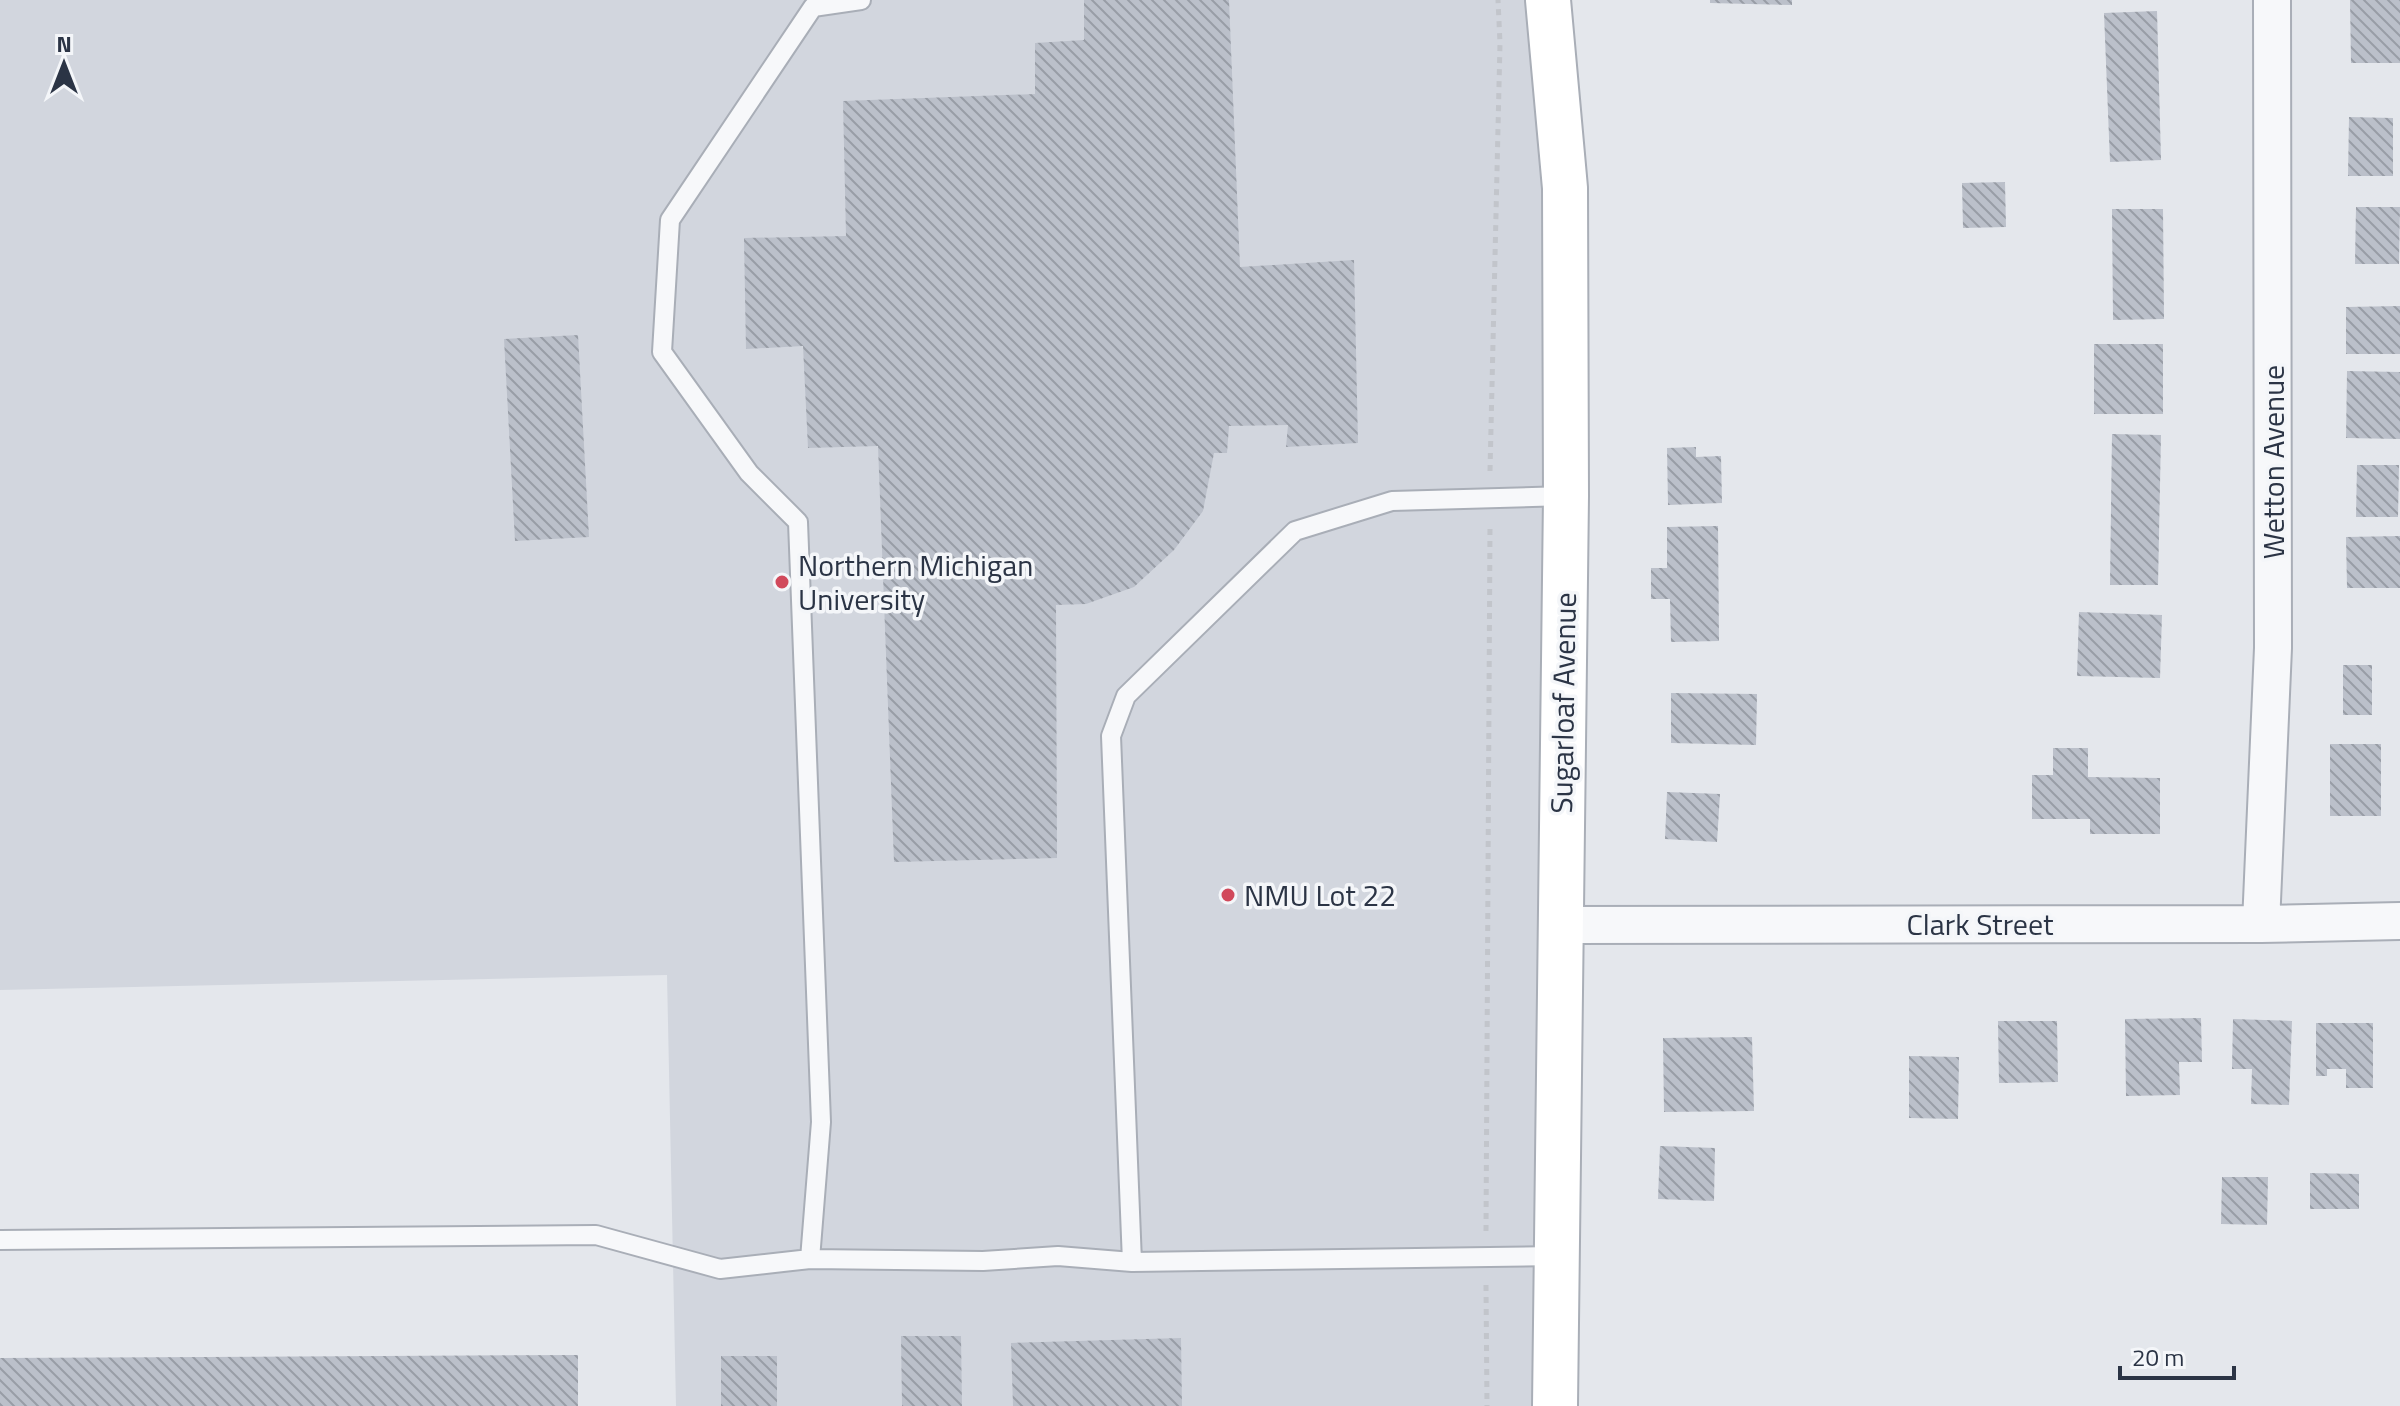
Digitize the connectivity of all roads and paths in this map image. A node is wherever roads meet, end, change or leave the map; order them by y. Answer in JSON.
{"nodes":[{"id":1,"x":861,"y":0,"type":"edge"},
{"id":2,"x":1498,"y":0,"type":"edge"},
{"id":3,"x":1548,"y":0,"type":"edge"},
{"id":4,"x":2272,"y":0,"type":"edge"},
{"id":5,"x":1566,"y":496,"type":"junction"},
{"id":6,"x":1490,"y":498,"type":"junction"},
{"id":7,"x":2400,"y":921,"type":"edge"},
{"id":8,"x":2261,"y":924,"type":"junction"},
{"id":9,"x":1560,"y":925,"type":"junction"},
{"id":10,"x":0,"y":1240,"type":"edge"},
{"id":11,"x":1557,"y":1256,"type":"junction"},
{"id":12,"x":1486,"y":1257,"type":"junction"},
{"id":13,"x":810,"y":1259,"type":"junction"},
{"id":14,"x":1132,"y":1262,"type":"junction"},
{"id":15,"x":1487,"y":1406,"type":"edge"},
{"id":16,"x":1555,"y":1406,"type":"edge"}],
"edges":[{"from":1,"to":13,"type":"lane"},
{"from":2,"to":6,"type":"path"},
{"from":3,"to":5,"type":"main road","name":"Sugarloaf Avenue"},
{"from":4,"to":8,"type":"street","name":"Wetton Avenue"},
{"from":5,"to":6,"type":"lane"},
{"from":5,"to":9,"type":"main road","name":"Sugarloaf Avenue"},
{"from":6,"to":12,"type":"path"},
{"from":6,"to":14,"type":"lane"},
{"from":7,"to":8,"type":"street","name":"Clark Street"},
{"from":8,"to":9,"type":"street","name":"Clark Street"},
{"from":9,"to":11,"type":"main road","name":"Sugarloaf Avenue"},
{"from":10,"to":13,"type":"lane"},
{"from":11,"to":12,"type":"lane"},
{"from":11,"to":16,"type":"main road","name":"Sugarloaf Avenue"},
{"from":12,"to":14,"type":"lane"},
{"from":12,"to":15,"type":"path"},
{"from":13,"to":14,"type":"lane"}]}
